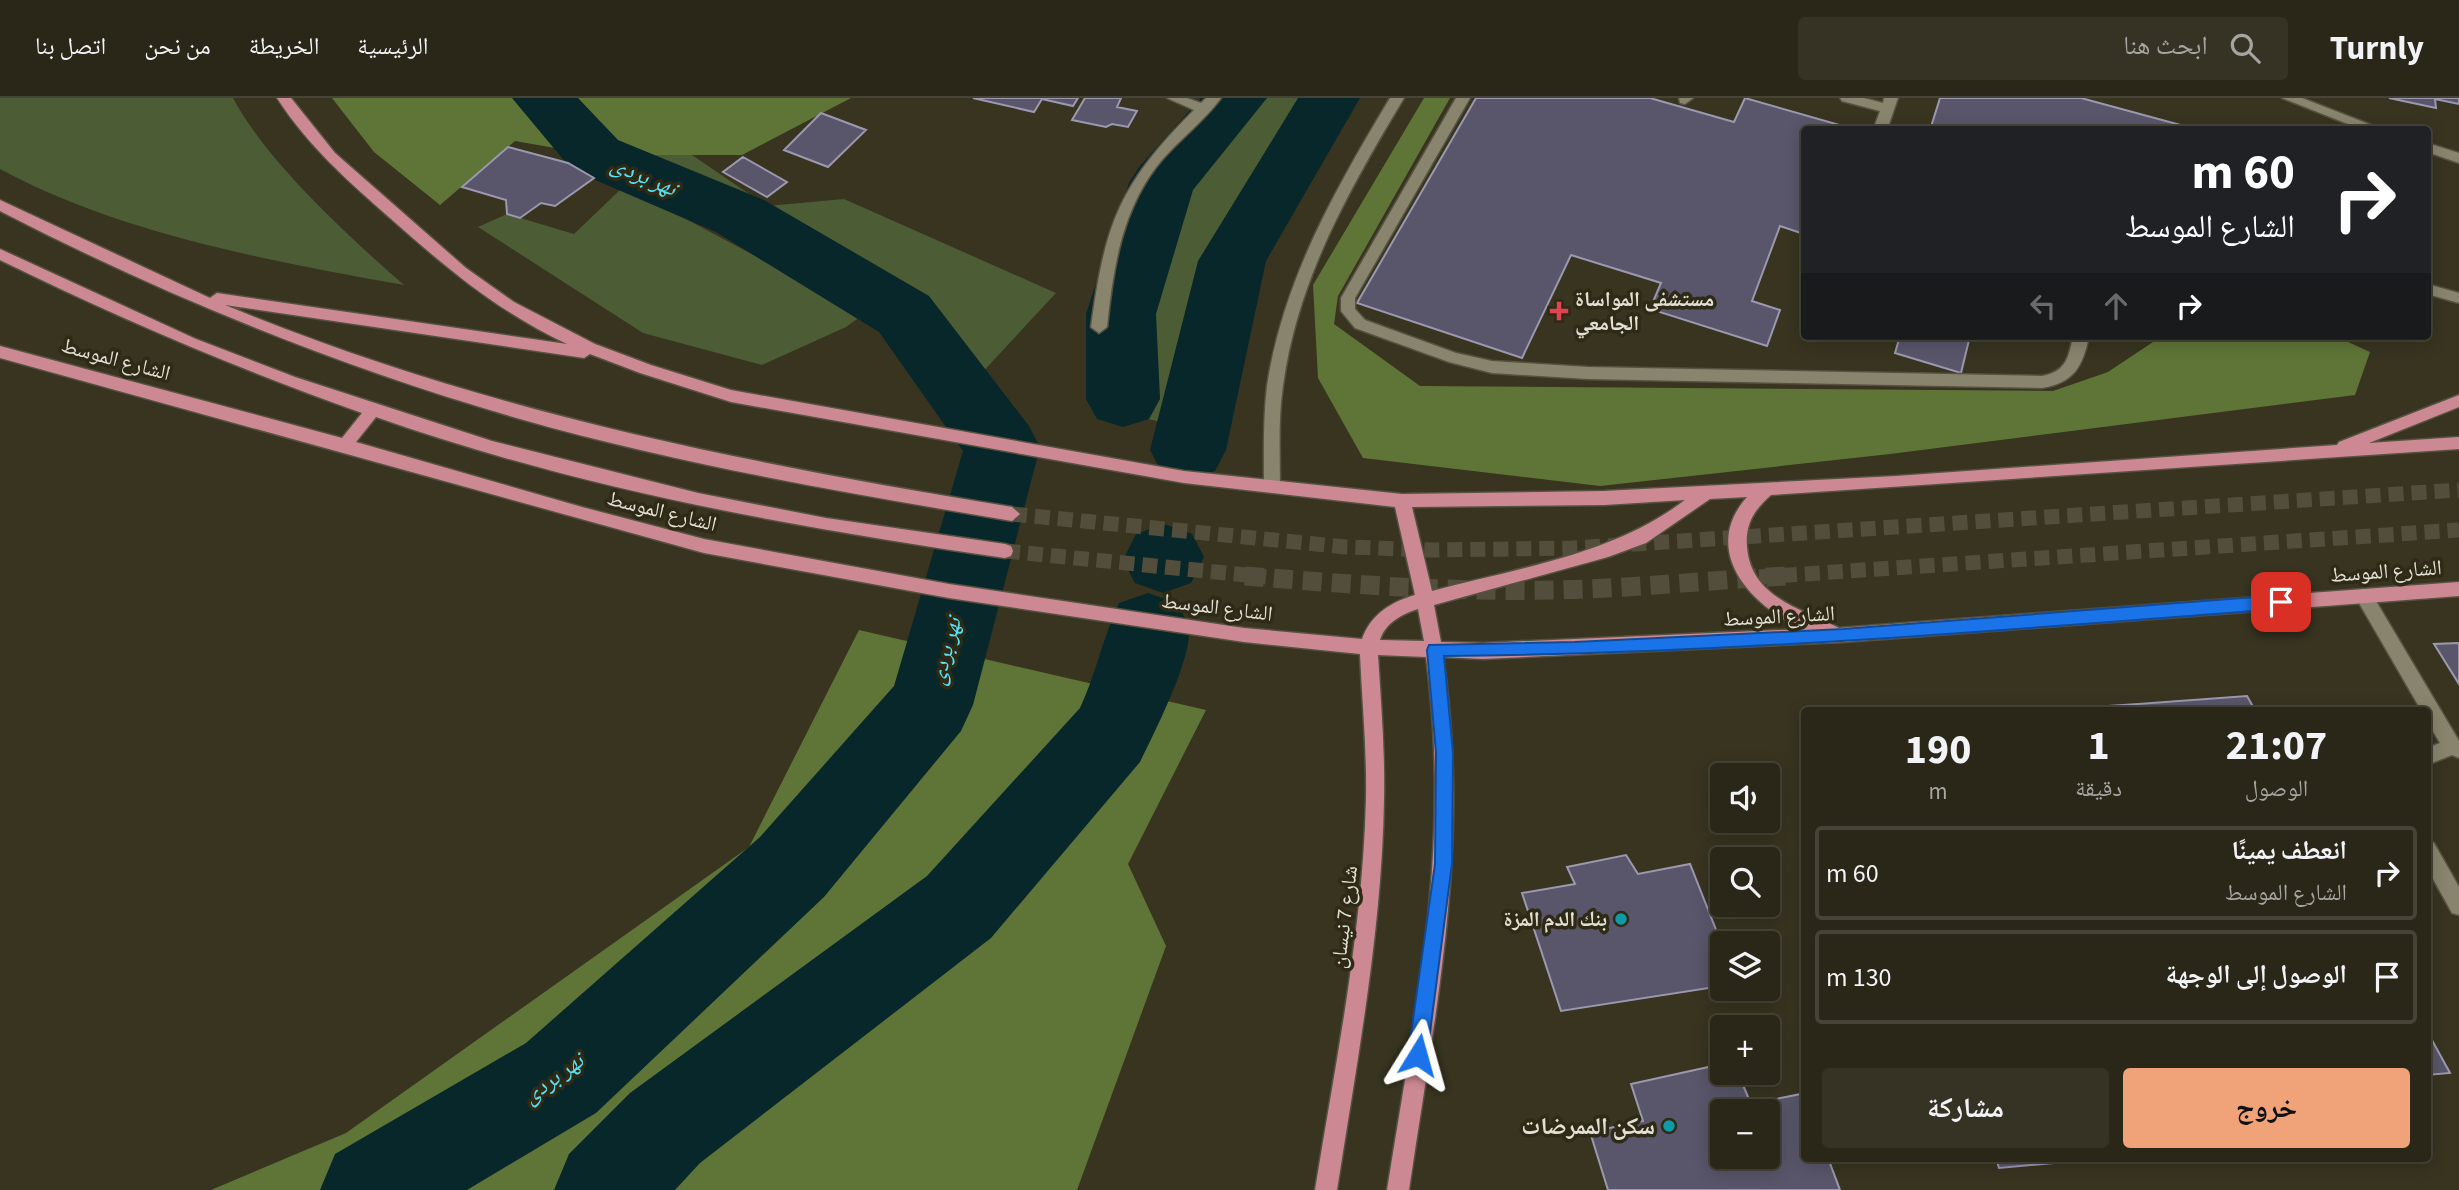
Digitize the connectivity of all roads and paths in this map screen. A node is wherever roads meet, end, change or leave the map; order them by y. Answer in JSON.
{"nodes":[{"id":1,"x":284,"y":98,"type":"edge"},
{"id":2,"x":1174,"y":98,"type":"edge"},
{"id":3,"x":1214,"y":98,"type":"edge"},
{"id":4,"x":1397,"y":98,"type":"edge"},
{"id":5,"x":1463,"y":98,"type":"edge"},
{"id":6,"x":1847,"y":98,"type":"edge"},
{"id":7,"x":2289,"y":98,"type":"edge"},
{"id":8,"x":1889,"y":103,"type":"edge"},
{"id":9,"x":1203,"y":109,"type":"junction"},
{"id":10,"x":1881,"y":126,"type":"edge"},
{"id":11,"x":2367,"y":126,"type":"edge"},
{"id":12,"x":2431,"y":148,"type":"edge"},
{"id":13,"x":2459,"y":158,"type":"edge"},
{"id":14,"x":0,"y":205,"type":"edge"},
{"id":15,"x":0,"y":254,"type":"edge"},
{"id":16,"x":2431,"y":290,"type":"edge"},
{"id":17,"x":192,"y":295,"type":"junction"},
{"id":18,"x":2459,"y":298,"type":"edge"},
{"id":19,"x":1098,"y":327,"type":"dead end"},
{"id":20,"x":2080,"y":340,"type":"edge"},
{"id":21,"x":0,"y":352,"type":"edge"},
{"id":22,"x":605,"y":355,"type":"junction"},
{"id":23,"x":2459,"y":401,"type":"edge"},
{"id":24,"x":373,"y":410,"type":"junction"},
{"id":25,"x":2459,"y":443,"type":"edge"},
{"id":26,"x":345,"y":444,"type":"junction"},
{"id":27,"x":2329,"y":452,"type":"junction"},
{"id":28,"x":1272,"y":487,"type":"junction"},
{"id":29,"x":1767,"y":489,"type":"junction"},
{"id":30,"x":1706,"y":493,"type":"junction"},
{"id":31,"x":1402,"y":501,"type":"junction"},
{"id":32,"x":1013,"y":514,"type":"tunnel mouth"},
{"id":33,"x":1004,"y":551,"type":"tunnel mouth"},
{"id":34,"x":2459,"y":589,"type":"edge"},
{"id":35,"x":2364,"y":596,"type":"junction"},
{"id":36,"x":1426,"y":600,"type":"junction"},
{"id":37,"x":1843,"y":635,"type":"junction"},
{"id":38,"x":1368,"y":647,"type":"junction"},
{"id":39,"x":1435,"y":650,"type":"junction"},
{"id":40,"x":2430,"y":707,"type":"edge"},
{"id":41,"x":2431,"y":708,"type":"edge"},
{"id":42,"x":2455,"y":748,"type":"edge"},
{"id":43,"x":2431,"y":756,"type":"edge"},
{"id":44,"x":2431,"y":856,"type":"edge"},
{"id":45,"x":2459,"y":905,"type":"edge"},
{"id":46,"x":1326,"y":1190,"type":"edge"},
{"id":47,"x":1398,"y":1190,"type":"edge"}],
"edges":[{"from":1,"to":22,"type":"main road"},
{"from":2,"to":9,"type":"street"},
{"from":3,"to":9,"type":"street"},
{"from":4,"to":28,"type":"street"},
{"from":5,"to":20,"type":"street"},
{"from":6,"to":8,"type":"street"},
{"from":7,"to":11,"type":"street"},
{"from":8,"to":10,"type":"street"},
{"from":9,"to":19,"type":"street"},
{"from":12,"to":13,"type":"street"},
{"from":14,"to":17,"type":"main road"},
{"from":15,"to":24,"type":"main road","name":"الشارع الموسط"},
{"from":16,"to":18,"type":"street"},
{"from":17,"to":22,"type":"main road"},
{"from":17,"to":32,"type":"main road"},
{"from":21,"to":26,"type":"main road","name":"الشارع الموسط"},
{"from":22,"to":28,"type":"main road"},
{"from":23,"to":27,"type":"main road"},
{"from":24,"to":26,"type":"main road"},
{"from":24,"to":33,"type":"main road","name":"الشارع الموسط"},
{"from":25,"to":27,"type":"main road"},
{"from":26,"to":38,"type":"main road","name":"الشارع الموسط"},
{"from":27,"to":29,"type":"main road"},
{"from":28,"to":31,"type":"main road"},
{"from":29,"to":30,"type":"main road"},
{"from":29,"to":37,"type":"main road"},
{"from":30,"to":31,"type":"main road"},
{"from":30,"to":36,"type":"main road"},
{"from":31,"to":36,"type":"main road"},
{"from":34,"to":35,"type":"main road","name":"الشارع الموسط"},
{"from":35,"to":37,"type":"main road","name":"الشارع الموسط"},
{"from":35,"to":40,"type":"street"},
{"from":36,"to":38,"type":"main road"},
{"from":36,"to":39,"type":"main road"},
{"from":37,"to":39,"type":"main road","name":"الشارع الموسط"},
{"from":38,"to":39,"type":"main road","name":"الشارع الموسط"},
{"from":38,"to":46,"type":"main road","name":"شارع 7 نيسان"},
{"from":39,"to":47,"type":"main road"},
{"from":41,"to":42,"type":"street"},
{"from":42,"to":43,"type":"street"},
{"from":44,"to":45,"type":"street"}]}
